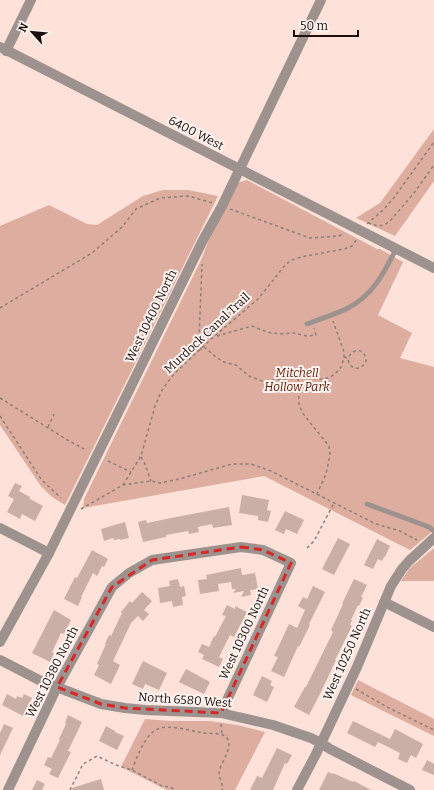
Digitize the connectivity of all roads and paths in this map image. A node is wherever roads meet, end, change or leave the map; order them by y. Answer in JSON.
{"nodes":[{"id":1,"x":31,"y":0,"type":"edge"},
{"id":2,"x":321,"y":0,"type":"edge"},
{"id":3,"x":3,"y":49,"type":"edge"},
{"id":4,"x":434,"y":142,"type":"edge"},
{"id":5,"x":434,"y":165,"type":"edge"},
{"id":6,"x":239,"y":169,"type":"junction"},
{"id":7,"x":222,"y":206,"type":"junction"},
{"id":8,"x":356,"y":233,"type":"junction"},
{"id":9,"x":396,"y":249,"type":"junction"},
{"id":10,"x":202,"y":258,"type":"dead end"},
{"id":11,"x":434,"y":268,"type":"edge"},
{"id":12,"x":0,"y":308,"type":"edge"},
{"id":13,"x":331,"y":315,"type":"junction"},
{"id":14,"x":310,"y":323,"type":"joint"},
{"id":15,"x":215,"y":336,"type":"junction"},
{"id":16,"x":204,"y":346,"type":"junction"},
{"id":17,"x":201,"y":350,"type":"junction"},
{"id":18,"x":344,"y":357,"type":"junction"},
{"id":19,"x":348,"y":358,"type":"junction"},
{"id":20,"x":298,"y":378,"type":"junction"},
{"id":21,"x":0,"y":398,"type":"edge"},
{"id":22,"x":54,"y":414,"type":"dead end"},
{"id":23,"x":0,"y":416,"type":"edge"},
{"id":24,"x":48,"y":427,"type":"junction"},
{"id":25,"x":84,"y":449,"type":"dead end"},
{"id":26,"x":141,"y":456,"type":"junction"},
{"id":27,"x":108,"y":461,"type":"dead end"},
{"id":28,"x":131,"y":472,"type":"junction"},
{"id":29,"x":151,"y":481,"type":"junction"},
{"id":30,"x":123,"y":485,"type":"junction"},
{"id":31,"x":317,"y":495,"type":"junction"},
{"id":32,"x":61,"y":498,"type":"dead end"},
{"id":33,"x":334,"y":503,"type":"junction"},
{"id":34,"x":367,"y":504,"type":"dead end"},
{"id":35,"x":80,"y":511,"type":"dead end"},
{"id":36,"x":0,"y":528,"type":"edge"},
{"id":37,"x":434,"y":531,"type":"edge"},
{"id":38,"x":434,"y":538,"type":"edge"},
{"id":39,"x":417,"y":540,"type":"dead end"},
{"id":40,"x":307,"y":548,"type":"dead end"},
{"id":41,"x":49,"y":553,"type":"junction"},
{"id":42,"x":291,"y":563,"type":"joint"},
{"id":43,"x":384,"y":602,"type":"junction"},
{"id":44,"x":434,"y":627,"type":"edge"},
{"id":45,"x":0,"y":642,"type":"edge"},
{"id":46,"x":0,"y":660,"type":"edge"},
{"id":47,"x":348,"y":685,"type":"junction"},
{"id":48,"x":57,"y":687,"type":"junction"},
{"id":49,"x":221,"y":713,"type":"junction"},
{"id":50,"x":221,"y":724,"type":"dead end"},
{"id":51,"x":434,"y":730,"type":"edge"},
{"id":52,"x":222,"y":734,"type":"junction"},
{"id":53,"x":321,"y":743,"type":"junction"},
{"id":54,"x":132,"y":770,"type":"junction"},
{"id":55,"x":162,"y":786,"type":"junction"},
{"id":56,"x":8,"y":790,"type":"edge"},
{"id":57,"x":70,"y":790,"type":"edge"},
{"id":58,"x":159,"y":790,"type":"edge"},
{"id":59,"x":175,"y":790,"type":"edge"},
{"id":60,"x":222,"y":790,"type":"edge"},
{"id":61,"x":297,"y":790,"type":"edge"},
{"id":62,"x":410,"y":790,"type":"edge"}],
"edges":[{"from":1,"to":3,"type":"street"},
{"from":2,"to":6,"type":"street","name":"West 10400 North"},
{"from":3,"to":6,"type":"street","name":"6400 West"},
{"from":4,"to":5,"type":"path"},
{"from":6,"to":7,"type":"street","name":"West 10400 North"},
{"from":6,"to":8,"type":"street","name":"6400 West"},
{"from":7,"to":8,"type":"path"},
{"from":7,"to":12,"type":"path"},
{"from":7,"to":41,"type":"street","name":"West 10400 North"},
{"from":8,"to":9,"type":"street","name":"6400 West"},
{"from":8,"to":15,"type":"path","name":"Murdock Canal Trail"},
{"from":9,"to":11,"type":"street","name":"6400 West"},
{"from":9,"to":13,"type":"lane"},
{"from":10,"to":17,"type":"path"},
{"from":13,"to":14,"type":"lane"},
{"from":13,"to":18,"type":"path"},
{"from":14,"to":15,"type":"path"},
{"from":15,"to":16,"type":"path","name":"Murdock Canal Trail"},
{"from":16,"to":17,"type":"path","name":"Murdock Canal Trail"},
{"from":16,"to":20,"type":"path"},
{"from":17,"to":26,"type":"path","name":"Murdock Canal Trail"},
{"from":18,"to":19,"type":"path"},
{"from":18,"to":20,"type":"path"},
{"from":19,"to":19,"type":"path"},
{"from":20,"to":31,"type":"path"},
{"from":21,"to":24,"type":"path"},
{"from":22,"to":24,"type":"path"},
{"from":23,"to":32,"type":"path"},
{"from":24,"to":25,"type":"path"},
{"from":26,"to":28,"type":"path","name":"Murdock Canal Trail"},
{"from":26,"to":29,"type":"path"},
{"from":27,"to":28,"type":"path"},
{"from":28,"to":30,"type":"path","name":"Murdock Canal Trail"},
{"from":29,"to":30,"type":"path"},
{"from":29,"to":31,"type":"path"},
{"from":30,"to":35,"type":"path"},
{"from":31,"to":33,"type":"path"},
{"from":33,"to":39,"type":"path"},
{"from":33,"to":40,"type":"path"},
{"from":34,"to":37,"type":"lane"},
{"from":36,"to":41,"type":"street"},
{"from":38,"to":43,"type":"street","name":"West 10250 North"},
{"from":41,"to":45,"type":"street","name":"West 10400 North"},
{"from":42,"to":48,"type":"street","name":"West 10380 North"},
{"from":42,"to":49,"type":"street","name":"West 10300 North"},
{"from":43,"to":44,"type":"street"},
{"from":43,"to":47,"type":"street","name":"West 10250 North"},
{"from":46,"to":48,"type":"street","name":"North 6580 West"},
{"from":47,"to":51,"type":"path"},
{"from":47,"to":53,"type":"street","name":"West 10250 North"},
{"from":48,"to":49,"type":"street","name":"North 6580 West"},
{"from":48,"to":56,"type":"street","name":"West 10380 North"},
{"from":49,"to":53,"type":"street","name":"North 6580 West"},
{"from":50,"to":52,"type":"path"},
{"from":52,"to":54,"type":"path"},
{"from":52,"to":60,"type":"path"},
{"from":53,"to":61,"type":"street","name":"West 10250 North"},
{"from":53,"to":62,"type":"street","name":"North 6580 West"},
{"from":54,"to":55,"type":"path"},
{"from":54,"to":57,"type":"path"},
{"from":55,"to":58,"type":"path"},
{"from":55,"to":59,"type":"path"}]}
